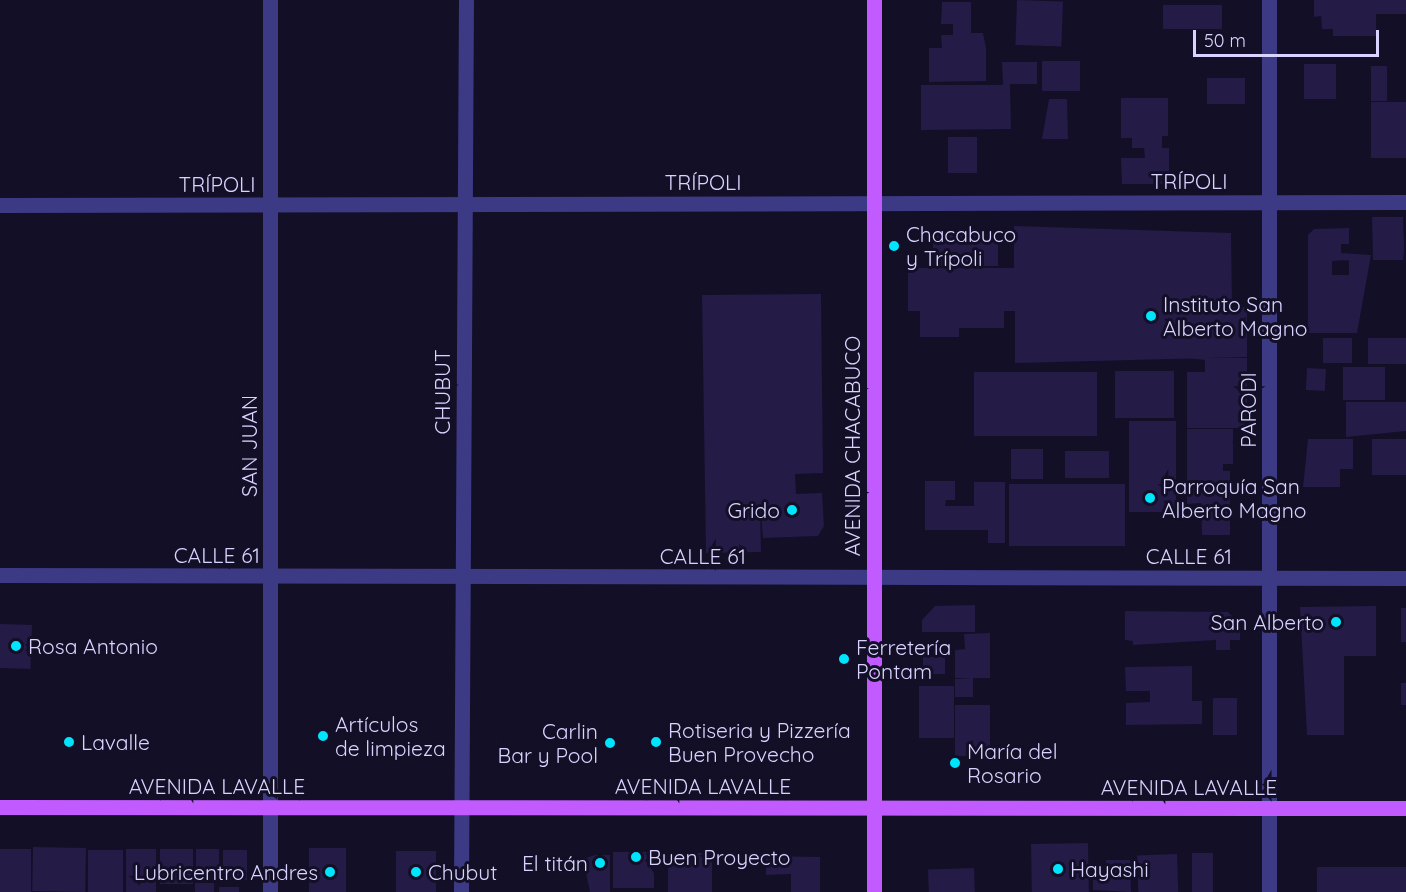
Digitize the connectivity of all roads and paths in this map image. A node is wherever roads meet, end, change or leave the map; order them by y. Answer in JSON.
{"nodes":[{"id":1,"x":270,"y":0,"type":"edge"},
{"id":2,"x":466,"y":0,"type":"edge"},
{"id":3,"x":874,"y":0,"type":"edge"},
{"id":4,"x":1269,"y":0,"type":"edge"},
{"id":5,"x":1269,"y":202,"type":"junction"},
{"id":6,"x":1406,"y":202,"type":"edge"},
{"id":7,"x":873,"y":203,"type":"junction"},
{"id":8,"x":464,"y":204,"type":"junction"},
{"id":9,"x":0,"y":205,"type":"edge"},
{"id":10,"x":270,"y":205,"type":"junction"},
{"id":11,"x":0,"y":575,"type":"edge"},
{"id":12,"x":270,"y":576,"type":"junction"},
{"id":13,"x":462,"y":576,"type":"junction"},
{"id":14,"x":873,"y":577,"type":"junction"},
{"id":15,"x":1269,"y":577,"type":"junction"},
{"id":16,"x":1406,"y":578,"type":"edge"},
{"id":17,"x":0,"y":807,"type":"edge"},
{"id":18,"x":270,"y":807,"type":"junction"},
{"id":19,"x":461,"y":807,"type":"junction"},
{"id":20,"x":874,"y":808,"type":"junction"},
{"id":21,"x":1269,"y":808,"type":"junction"},
{"id":22,"x":1406,"y":808,"type":"edge"},
{"id":23,"x":270,"y":892,"type":"edge"},
{"id":24,"x":461,"y":892,"type":"edge"},
{"id":25,"x":874,"y":892,"type":"edge"},
{"id":26,"x":1269,"y":892,"type":"edge"}],
"edges":[{"from":1,"to":10,"type":"street","name":"SAN JUAN"},
{"from":2,"to":8,"type":"street","name":"CHUBUT"},
{"from":3,"to":7,"type":"main road","name":"AVENIDA CHACABUCO"},
{"from":4,"to":5,"type":"street","name":"PARODI"},
{"from":5,"to":6,"type":"street","name":"TRÍPOLI"},
{"from":5,"to":7,"type":"street","name":"TRÍPOLI"},
{"from":5,"to":15,"type":"street","name":"PARODI"},
{"from":7,"to":8,"type":"street","name":"TRÍPOLI"},
{"from":7,"to":14,"type":"main road","name":"AVENIDA CHACABUCO"},
{"from":8,"to":10,"type":"street","name":"TRÍPOLI"},
{"from":8,"to":13,"type":"street","name":"CHUBUT"},
{"from":9,"to":10,"type":"street","name":"TRÍPOLI"},
{"from":10,"to":12,"type":"street","name":"SAN JUAN"},
{"from":11,"to":12,"type":"street","name":"CALLE 61"},
{"from":12,"to":13,"type":"street","name":"CALLE 61"},
{"from":12,"to":18,"type":"street","name":"SAN JUAN"},
{"from":13,"to":14,"type":"street","name":"CALLE 61"},
{"from":13,"to":19,"type":"street","name":"CHUBUT"},
{"from":14,"to":15,"type":"street","name":"CALLE 61"},
{"from":14,"to":20,"type":"main road","name":"AVENIDA CHACABUCO"},
{"from":15,"to":16,"type":"street","name":"CALLE 61"},
{"from":15,"to":21,"type":"street","name":"PARODI"},
{"from":17,"to":18,"type":"main road","name":"AVENIDA LAVALLE"},
{"from":18,"to":19,"type":"main road","name":"AVENIDA LAVALLE"},
{"from":18,"to":23,"type":"street","name":"SAN JUAN"},
{"from":19,"to":20,"type":"main road","name":"AVENIDA LAVALLE"},
{"from":19,"to":24,"type":"street","name":"CHUBUT"},
{"from":20,"to":21,"type":"main road","name":"AVENIDA LAVALLE"},
{"from":20,"to":25,"type":"main road","name":"AVENIDA CHACABUCO"},
{"from":21,"to":22,"type":"main road","name":"AVENIDA LAVALLE"},
{"from":21,"to":26,"type":"street","name":"PARODI"}]}
